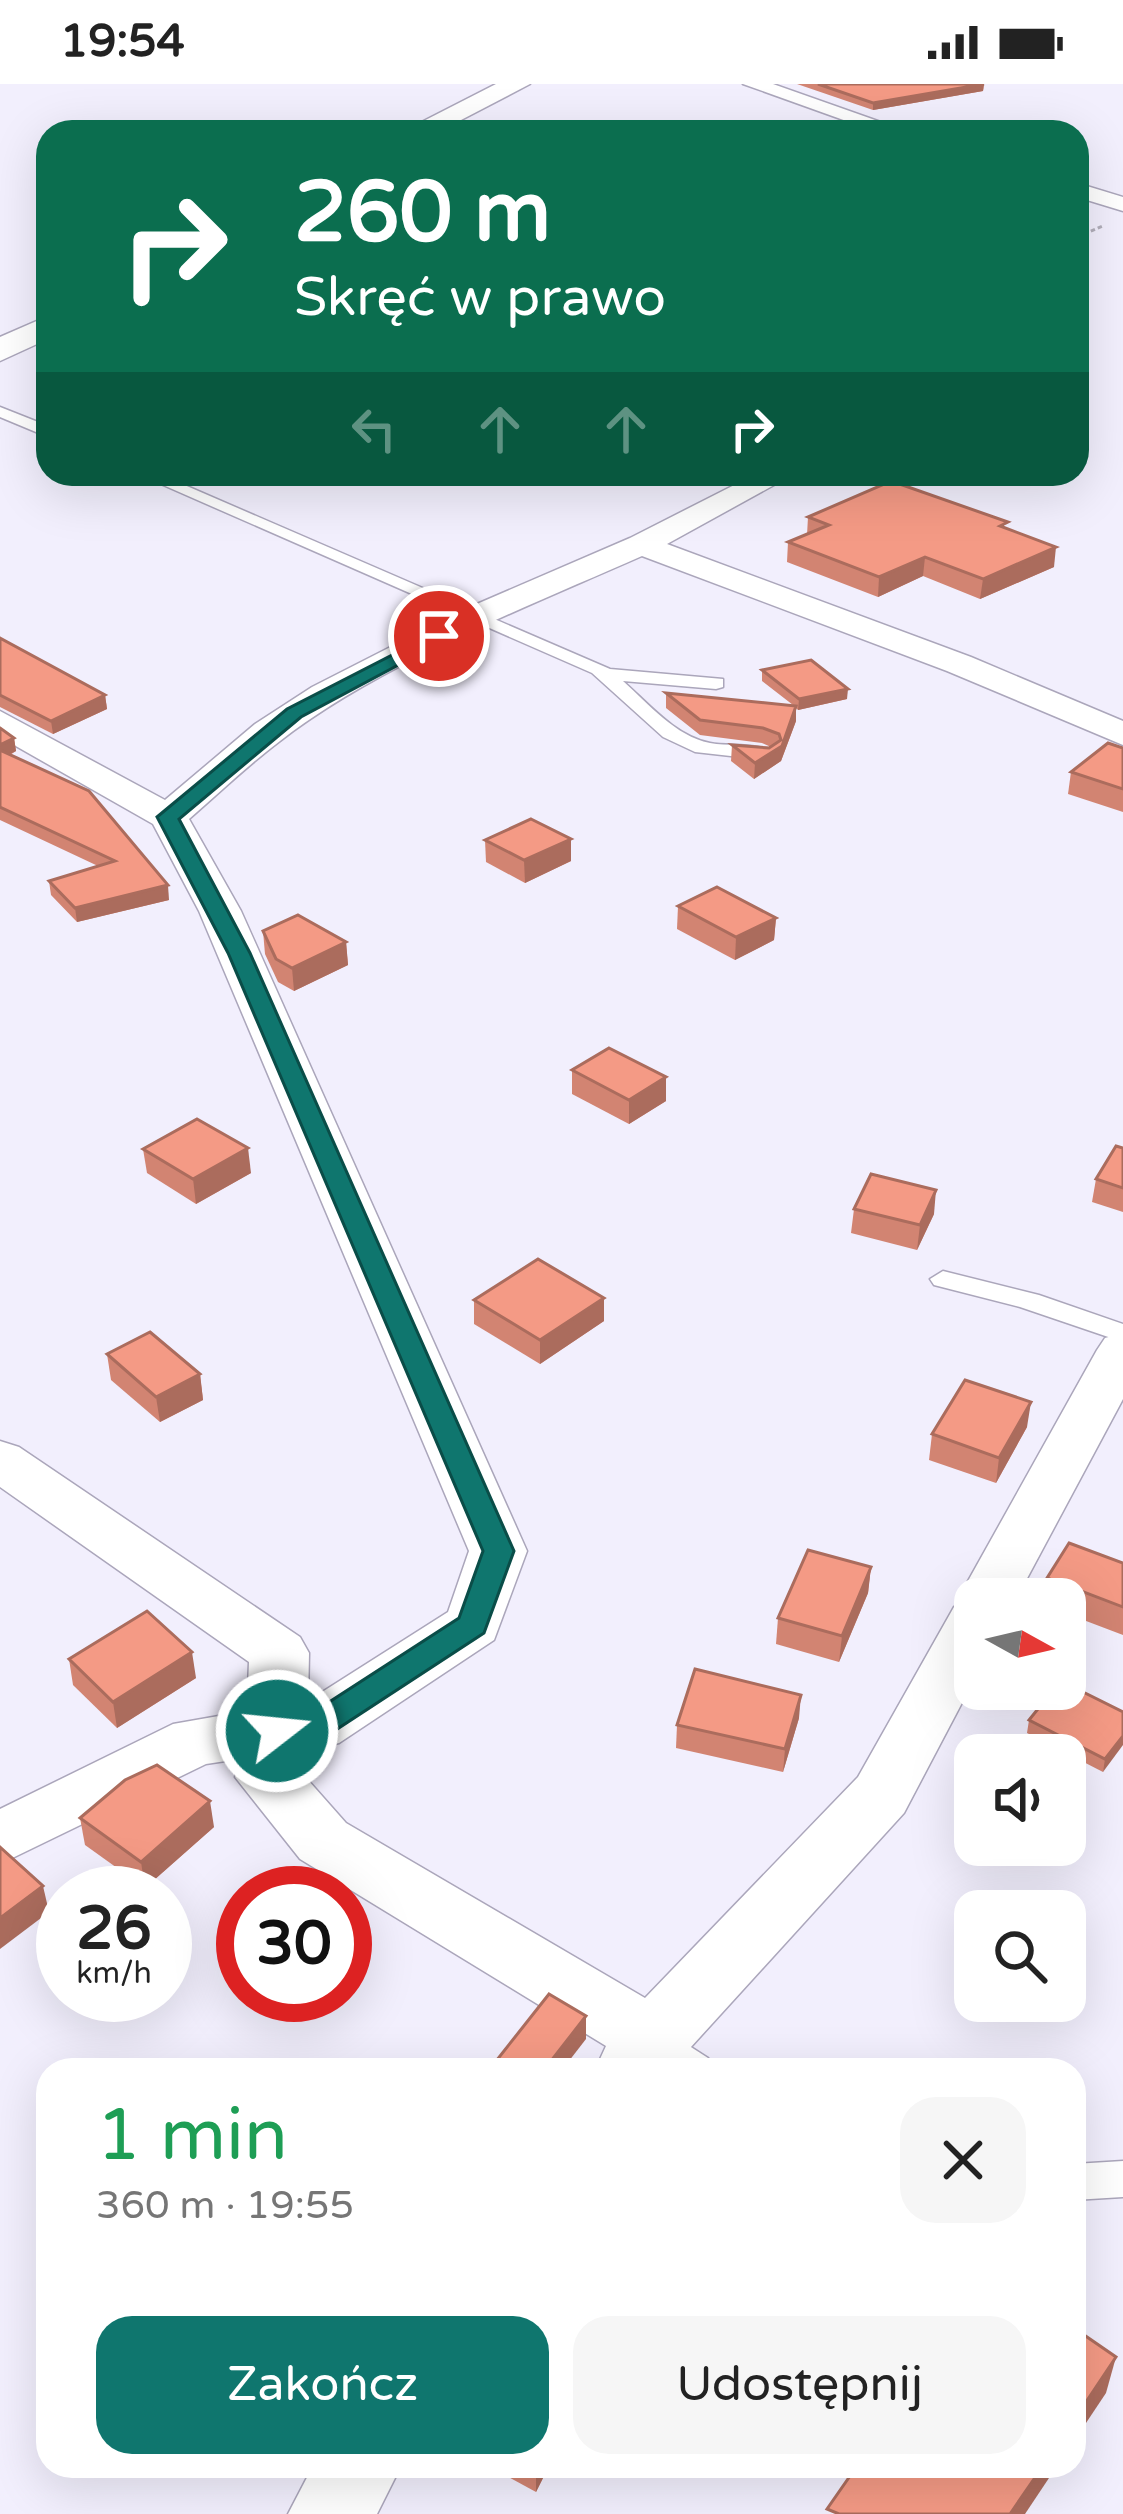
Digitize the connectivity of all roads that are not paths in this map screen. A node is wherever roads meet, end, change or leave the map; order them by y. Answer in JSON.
{"nodes":[{"id":1,"x":517,"y":84,"type":"edge"},
{"id":2,"x":753,"y":84,"type":"edge"},
{"id":3,"x":441,"y":120,"type":"edge"},
{"id":4,"x":862,"y":120,"type":"edge"},
{"id":5,"x":1089,"y":194,"type":"edge"},
{"id":6,"x":1123,"y":204,"type":"edge"},
{"id":7,"x":36,"y":332,"type":"edge"},
{"id":8,"x":0,"y":351,"type":"edge"},
{"id":9,"x":0,"y":411,"type":"edge"},
{"id":10,"x":36,"y":426,"type":"edge"},
{"id":11,"x":174,"y":486,"type":"edge"},
{"id":12,"x":755,"y":486,"type":"edge"},
{"id":13,"x":641,"y":545,"type":"junction"},
{"id":14,"x":475,"y":617,"type":"junction"},
{"id":15,"x":605,"y":674,"type":"junction"},
{"id":16,"x":716,"y":683,"type":"dead end"},
{"id":17,"x":0,"y":722,"type":"edge"},
{"id":18,"x":1123,"y":734,"type":"edge"},
{"id":19,"x":766,"y":754,"type":"edge"},
{"id":20,"x":168,"y":817,"type":"junction"},
{"id":21,"x":943,"y":1279,"type":"dead end"},
{"id":22,"x":1123,"y":1333,"type":"edge"},
{"id":23,"x":1123,"y":1350,"type":"edge"},
{"id":24,"x":0,"y":1460,"type":"edge"},
{"id":25,"x":998,"y":1578,"type":"edge"},
{"id":26,"x":954,"y":1660,"type":"edge"},
{"id":27,"x":277,"y":1731,"type":"junction"},
{"id":28,"x":0,"y":1838,"type":"edge"},
{"id":29,"x":657,"y":2058,"type":"edge"},
{"id":30,"x":660,"y":2058,"type":"edge"},
{"id":31,"x":1123,"y":2179,"type":"edge"},
{"id":32,"x":1086,"y":2181,"type":"edge"},
{"id":33,"x":353,"y":2478,"type":"edge"},
{"id":34,"x":329,"y":2514,"type":"edge"}],
"edges":[{"from":1,"to":3,"type":"main road"},
{"from":2,"to":4,"type":"street"},
{"from":5,"to":6,"type":"street"},
{"from":7,"to":8,"type":"main road"},
{"from":9,"to":10,"type":"lane"},
{"from":11,"to":14,"type":"lane"},
{"from":12,"to":13,"type":"street"},
{"from":13,"to":14,"type":"street"},
{"from":13,"to":18,"type":"street"},
{"from":14,"to":15,"type":"lane"},
{"from":14,"to":20,"type":"street"},
{"from":15,"to":16,"type":"lane"},
{"from":15,"to":19,"type":"lane"},
{"from":17,"to":20,"type":"street"},
{"from":20,"to":27,"type":"street"},
{"from":21,"to":22,"type":"lane"},
{"from":23,"to":25,"type":"street"},
{"from":24,"to":27,"type":"street"},
{"from":26,"to":30,"type":"street"},
{"from":27,"to":28,"type":"street"},
{"from":27,"to":29,"type":"street"},
{"from":31,"to":32,"type":"lane"},
{"from":33,"to":34,"type":"street"}]}
